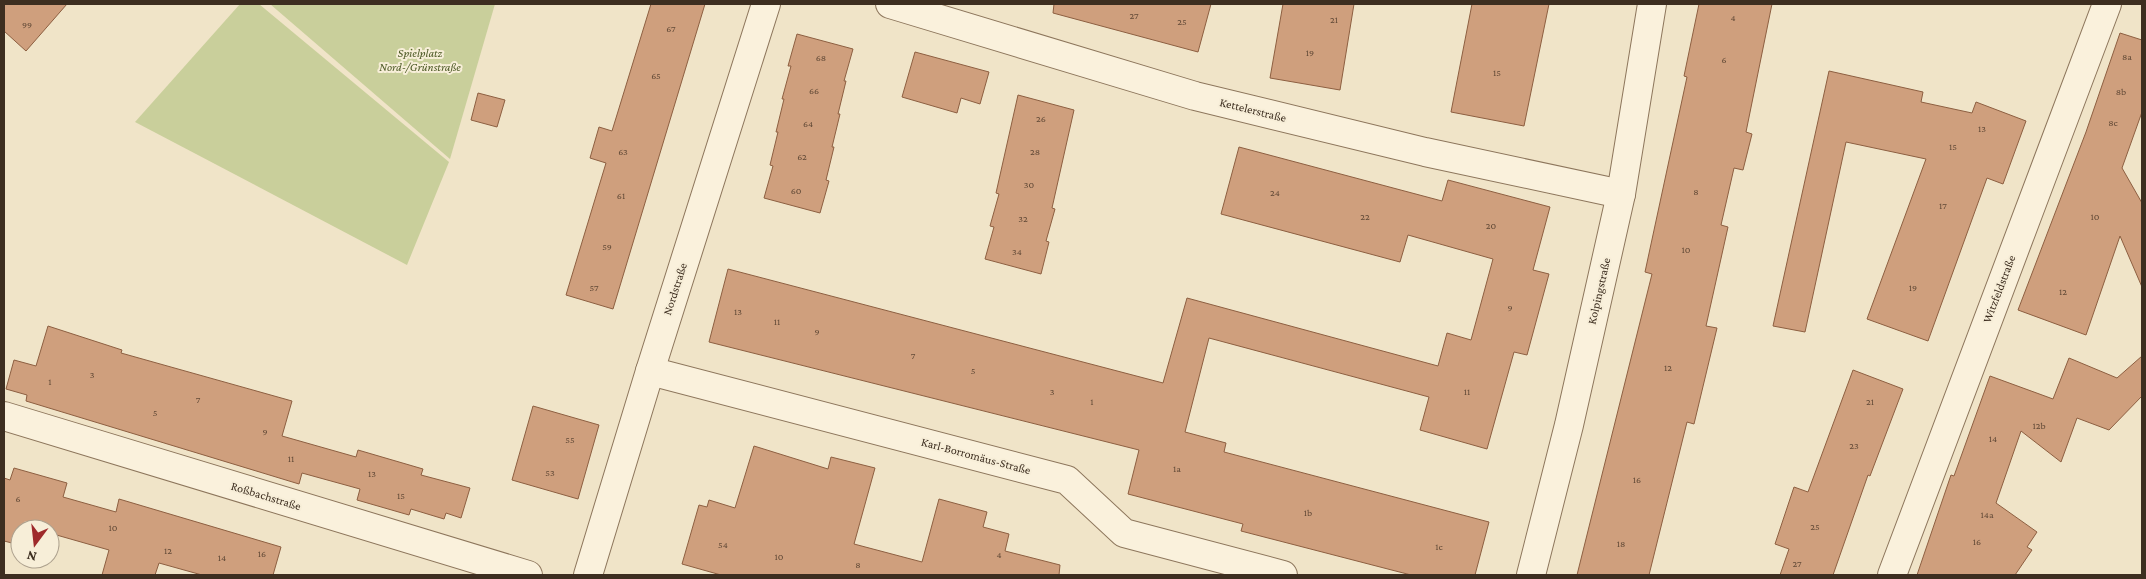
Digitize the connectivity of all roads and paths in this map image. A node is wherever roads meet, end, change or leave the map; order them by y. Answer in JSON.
{"nodes":[{"id":1,"x":766,"y":4,"type":"edge"},
{"id":2,"x":890,"y":4,"type":"edge"},
{"id":3,"x":1652,"y":4,"type":"edge"},
{"id":4,"x":2107,"y":4,"type":"edge"},
{"id":5,"x":1621,"y":194,"type":"junction"},
{"id":6,"x":650,"y":370,"type":"junction"},
{"id":7,"x":4,"y":416,"type":"edge"},
{"id":8,"x":528,"y":575,"type":"edge"},
{"id":9,"x":588,"y":575,"type":"edge"},
{"id":10,"x":1283,"y":575,"type":"edge"},
{"id":11,"x":1531,"y":575,"type":"edge"},
{"id":12,"x":1892,"y":575,"type":"edge"}],
"edges":[{"from":1,"to":6,"type":"street","name":"Nordstraße"},
{"from":2,"to":5,"type":"street","name":"Kettelerstraße"},
{"from":3,"to":5,"type":"street","name":"Kolpingstraße"},
{"from":4,"to":12,"type":"street","name":"Witzfeldstraße"},
{"from":5,"to":11,"type":"street","name":"Kolpingstraße"},
{"from":6,"to":9,"type":"street","name":"Nordstraße"},
{"from":6,"to":10,"type":"street","name":"Karl-Borromäus-Straße"},
{"from":7,"to":8,"type":"street","name":"Roßbachstraße"}]}
